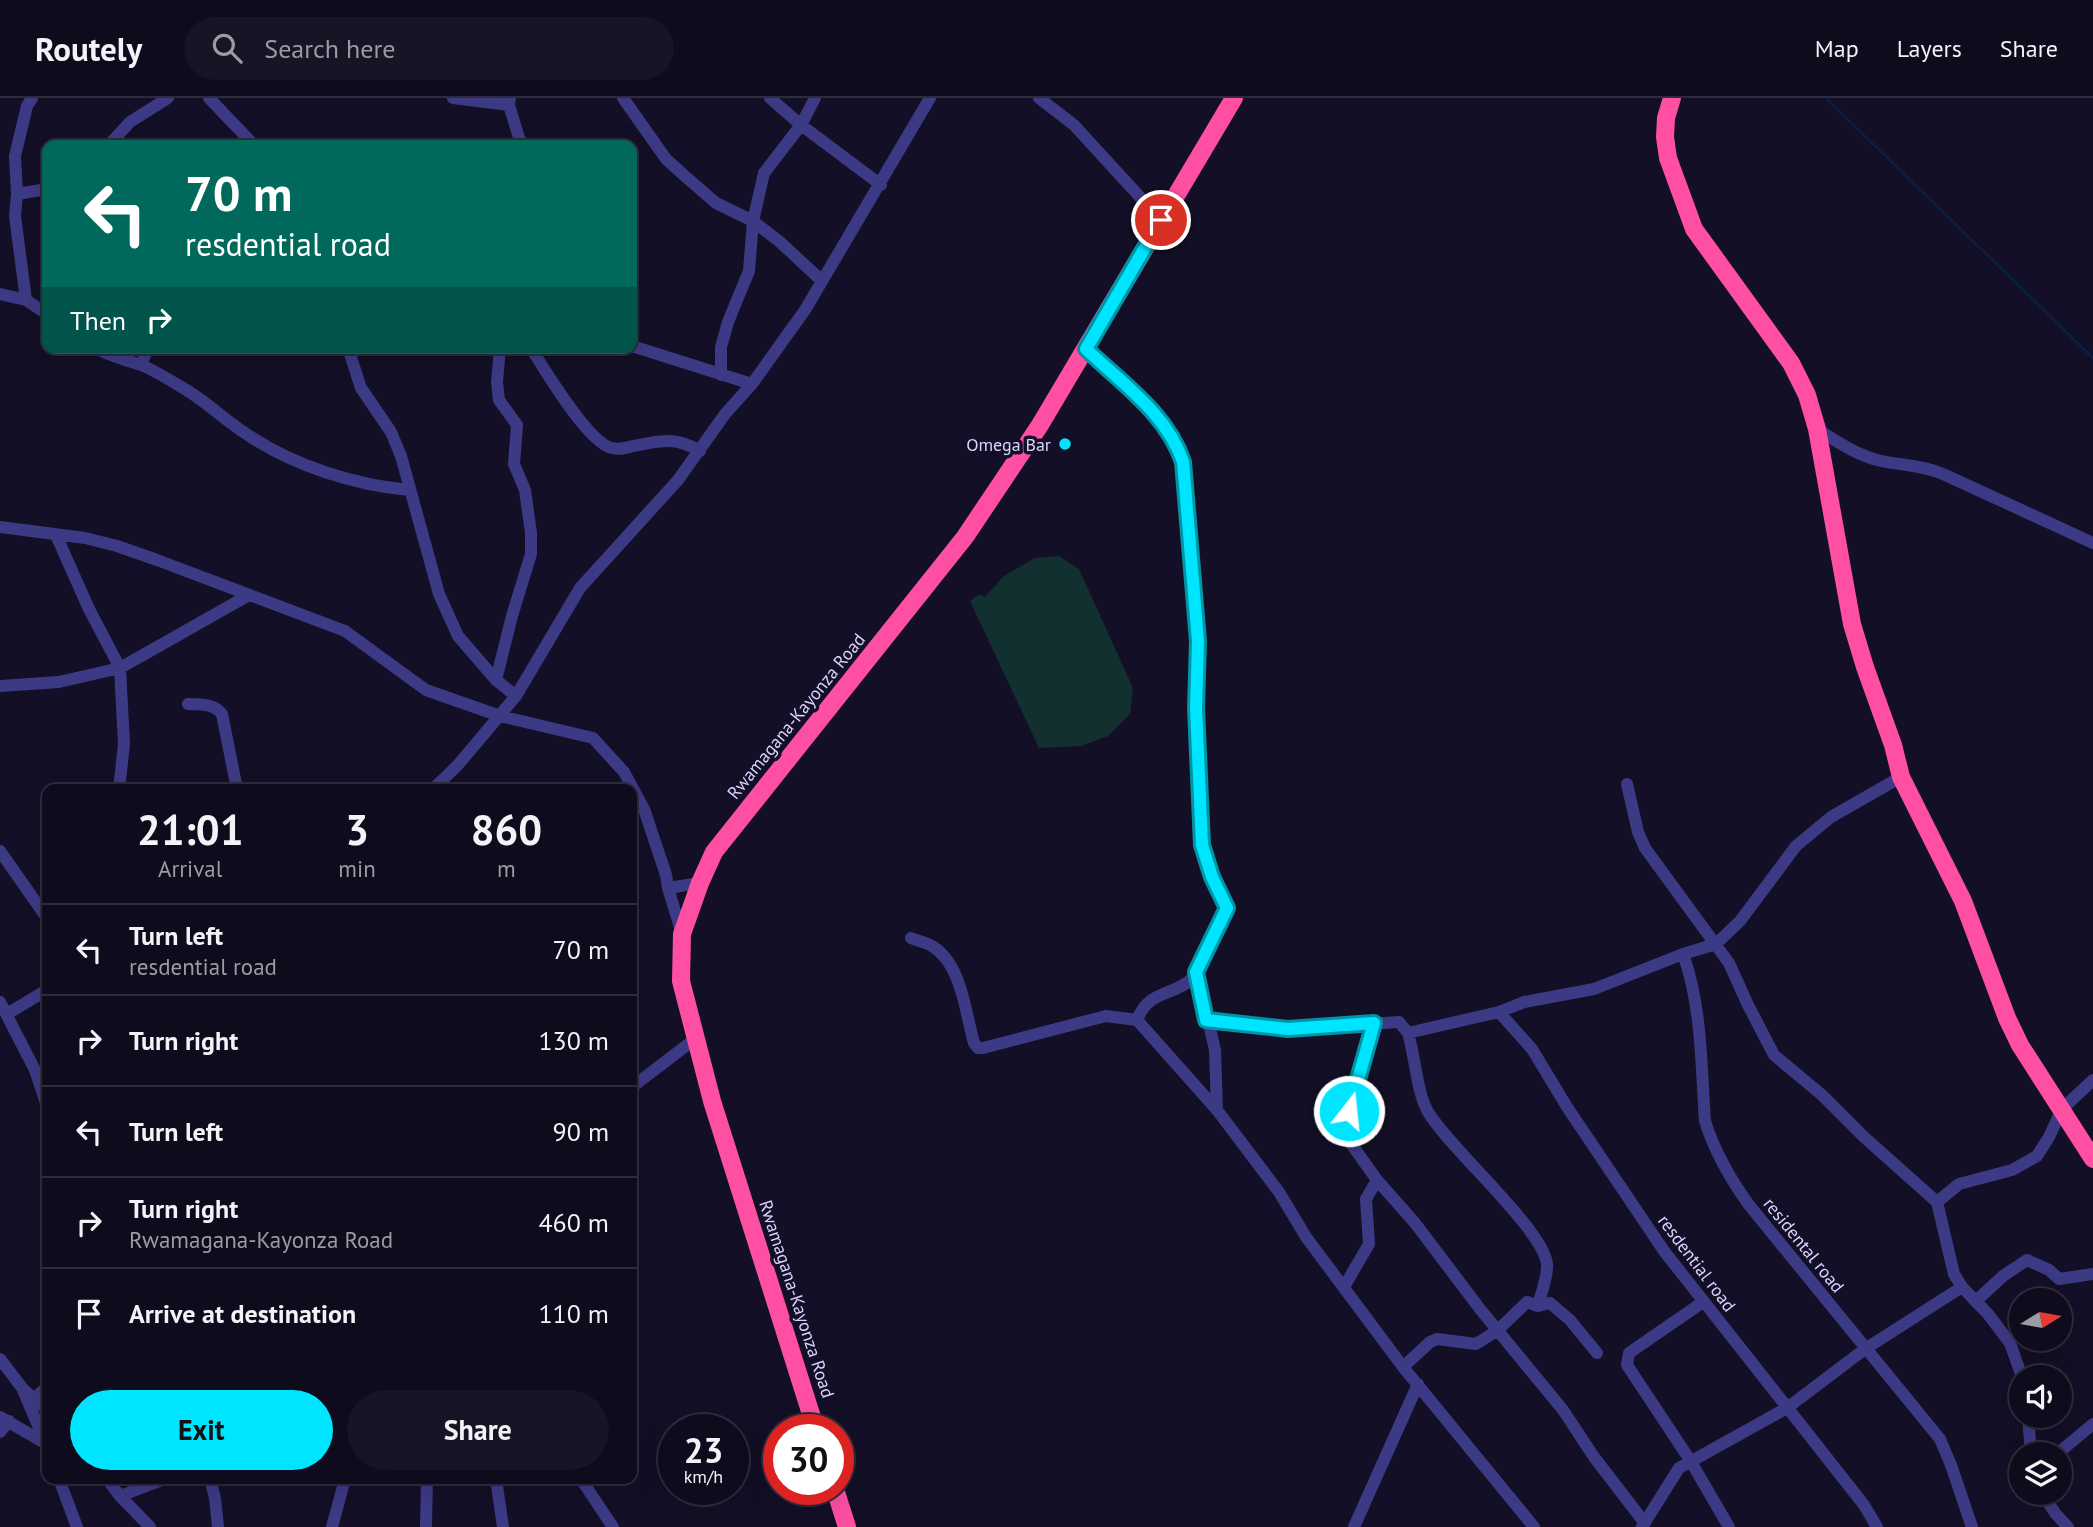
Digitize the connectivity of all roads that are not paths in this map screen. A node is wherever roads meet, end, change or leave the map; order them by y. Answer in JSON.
{"nodes":[{"id":1,"x":32,"y":98,"type":"edge"},
{"id":2,"x":169,"y":98,"type":"edge"},
{"id":3,"x":209,"y":98,"type":"edge"},
{"id":4,"x":453,"y":98,"type":"edge"},
{"id":5,"x":623,"y":98,"type":"edge"},
{"id":6,"x":771,"y":98,"type":"edge"},
{"id":7,"x":816,"y":98,"type":"edge"},
{"id":8,"x":930,"y":98,"type":"edge"},
{"id":9,"x":1039,"y":98,"type":"edge"},
{"id":10,"x":1234,"y":98,"type":"edge"},
{"id":11,"x":1672,"y":98,"type":"edge"},
{"id":12,"x":510,"y":102,"type":"edge"},
{"id":13,"x":801,"y":125,"type":"junction"},
{"id":14,"x":113,"y":140,"type":"edge"},
{"id":15,"x":249,"y":140,"type":"edge"},
{"id":16,"x":521,"y":140,"type":"edge"},
{"id":17,"x":881,"y":185,"type":"junction"},
{"id":18,"x":42,"y":190,"type":"edge"},
{"id":19,"x":17,"y":194,"type":"junction"},
{"id":20,"x":1161,"y":220,"type":"junction"},
{"id":21,"x":753,"y":221,"type":"junction"},
{"id":22,"x":822,"y":281,"type":"junction"},
{"id":23,"x":0,"y":294,"type":"edge"},
{"id":24,"x":26,"y":300,"type":"junction"},
{"id":25,"x":42,"y":311,"type":"edge"},
{"id":26,"x":637,"y":348,"type":"edge"},
{"id":27,"x":1086,"y":349,"type":"junction"},
{"id":28,"x":105,"y":354,"type":"edge"},
{"id":29,"x":146,"y":354,"type":"edge"},
{"id":30,"x":350,"y":354,"type":"edge"},
{"id":31,"x":500,"y":354,"type":"edge"},
{"id":32,"x":535,"y":354,"type":"edge"},
{"id":33,"x":141,"y":365,"type":"junction"},
{"id":34,"x":721,"y":375,"type":"junction"},
{"id":35,"x":752,"y":384,"type":"junction"},
{"id":36,"x":1817,"y":429,"type":"junction"},
{"id":37,"x":700,"y":451,"type":"junction"},
{"id":38,"x":409,"y":490,"type":"junction"},
{"id":39,"x":0,"y":527,"type":"edge"},
{"id":40,"x":56,"y":535,"type":"junction"},
{"id":41,"x":2093,"y":543,"type":"edge"},
{"id":42,"x":249,"y":595,"type":"junction"},
{"id":43,"x":120,"y":668,"type":"junction"},
{"id":44,"x":496,"y":680,"type":"junction"},
{"id":45,"x":0,"y":686,"type":"edge"},
{"id":46,"x":516,"y":696,"type":"junction"},
{"id":47,"x":188,"y":704,"type":"dead end"},
{"id":48,"x":500,"y":716,"type":"junction"},
{"id":49,"x":1901,"y":777,"type":"junction"},
{"id":50,"x":120,"y":784,"type":"edge"},
{"id":51,"x":236,"y":784,"type":"edge"},
{"id":52,"x":438,"y":784,"type":"edge"},
{"id":53,"x":630,"y":784,"type":"edge"},
{"id":54,"x":1627,"y":784,"type":"dead end"},
{"id":55,"x":637,"y":796,"type":"edge"},
{"id":56,"x":0,"y":851,"type":"edge"},
{"id":57,"x":700,"y":883,"type":"junction"},
{"id":58,"x":668,"y":888,"type":"junction"},
{"id":59,"x":42,"y":911,"type":"edge"},
{"id":60,"x":682,"y":934,"type":"junction"},
{"id":61,"x":911,"y":938,"type":"dead end"},
{"id":62,"x":1716,"y":944,"type":"junction"},
{"id":63,"x":1683,"y":954,"type":"junction"},
{"id":64,"x":1196,"y":972,"type":"junction"},
{"id":65,"x":42,"y":992,"type":"edge"},
{"id":66,"x":4,"y":1008,"type":"edge"},
{"id":67,"x":1499,"y":1012,"type":"junction"},
{"id":68,"x":1137,"y":1020,"type":"junction"},
{"id":69,"x":1206,"y":1020,"type":"junction"},
{"id":70,"x":1374,"y":1023,"type":"junction"},
{"id":71,"x":1408,"y":1033,"type":"junction"},
{"id":72,"x":695,"y":1039,"type":"junction"},
{"id":73,"x":2093,"y":1080,"type":"edge"},
{"id":74,"x":637,"y":1083,"type":"edge"},
{"id":75,"x":42,"y":1091,"type":"edge"},
{"id":76,"x":2062,"y":1108,"type":"junction"},
{"id":77,"x":1217,"y":1110,"type":"junction"},
{"id":78,"x":2093,"y":1159,"type":"edge"},
{"id":79,"x":1377,"y":1180,"type":"junction"},
{"id":80,"x":1937,"y":1202,"type":"junction"},
{"id":81,"x":2093,"y":1274,"type":"edge"},
{"id":82,"x":1344,"y":1286,"type":"junction"},
{"id":83,"x":1962,"y":1287,"type":"junction"},
{"id":84,"x":1976,"y":1301,"type":"junction"},
{"id":85,"x":1703,"y":1302,"type":"junction"},
{"id":86,"x":1538,"y":1306,"type":"junction"},
{"id":87,"x":1498,"y":1330,"type":"junction"},
{"id":88,"x":1865,"y":1349,"type":"junction"},
{"id":89,"x":1597,"y":1353,"type":"dead end"},
{"id":90,"x":0,"y":1359,"type":"edge"},
{"id":91,"x":2018,"y":1365,"type":"edge"},
{"id":92,"x":1404,"y":1367,"type":"junction"},
{"id":93,"x":1418,"y":1384,"type":"junction"},
{"id":94,"x":23,"y":1390,"type":"junction"},
{"id":95,"x":42,"y":1392,"type":"edge"},
{"id":96,"x":35,"y":1398,"type":"junction"},
{"id":97,"x":42,"y":1405,"type":"edge"},
{"id":98,"x":1787,"y":1408,"type":"junction"},
{"id":99,"x":811,"y":1414,"type":"edge"},
{"id":100,"x":5,"y":1419,"type":"edge"},
{"id":101,"x":2093,"y":1424,"type":"edge"},
{"id":102,"x":0,"y":1432,"type":"edge"},
{"id":103,"x":42,"y":1434,"type":"edge"},
{"id":104,"x":42,"y":1442,"type":"edge"},
{"id":105,"x":2071,"y":1442,"type":"edge"},
{"id":106,"x":1690,"y":1460,"type":"junction"},
{"id":107,"x":61,"y":1484,"type":"edge"},
{"id":108,"x":111,"y":1484,"type":"edge"},
{"id":109,"x":152,"y":1484,"type":"edge"},
{"id":110,"x":211,"y":1484,"type":"edge"},
{"id":111,"x":344,"y":1484,"type":"edge"},
{"id":112,"x":427,"y":1484,"type":"edge"},
{"id":113,"x":497,"y":1484,"type":"edge"},
{"id":114,"x":584,"y":1484,"type":"edge"},
{"id":115,"x":120,"y":1496,"type":"junction"},
{"id":116,"x":840,"y":1505,"type":"edge"},
{"id":117,"x":2050,"y":1505,"type":"edge"},
{"id":118,"x":1643,"y":1525,"type":"edge"},
{"id":119,"x":77,"y":1527,"type":"edge"},
{"id":120,"x":150,"y":1527,"type":"edge"},
{"id":121,"x":218,"y":1527,"type":"edge"},
{"id":122,"x":332,"y":1527,"type":"edge"},
{"id":123,"x":426,"y":1527,"type":"edge"},
{"id":124,"x":503,"y":1527,"type":"edge"},
{"id":125,"x":613,"y":1527,"type":"edge"},
{"id":126,"x":847,"y":1527,"type":"edge"},
{"id":127,"x":1354,"y":1527,"type":"edge"},
{"id":128,"x":1534,"y":1527,"type":"edge"},
{"id":129,"x":1729,"y":1527,"type":"edge"},
{"id":130,"x":1877,"y":1527,"type":"edge"},
{"id":131,"x":1972,"y":1527,"type":"edge"},
{"id":132,"x":2068,"y":1527,"type":"edge"}],
"edges":[{"from":1,"to":19,"type":"street"},
{"from":2,"to":14,"type":"street"},
{"from":3,"to":15,"type":"street"},
{"from":4,"to":12,"type":"street"},
{"from":5,"to":21,"type":"street"},
{"from":6,"to":13,"type":"street"},
{"from":7,"to":13,"type":"street"},
{"from":8,"to":17,"type":"street"},
{"from":9,"to":20,"type":"street"},
{"from":10,"to":20,"type":"highway","name":"Rwamagana-Kayonza Road"},
{"from":11,"to":36,"type":"highway"},
{"from":12,"to":16,"type":"street"},
{"from":13,"to":17,"type":"street"},
{"from":13,"to":21,"type":"street"},
{"from":17,"to":22,"type":"street"},
{"from":18,"to":19,"type":"street"},
{"from":19,"to":24,"type":"street"},
{"from":20,"to":27,"type":"highway","name":"Rwamagana-Kayonza Road"},
{"from":21,"to":22,"type":"street"},
{"from":21,"to":34,"type":"street"},
{"from":22,"to":35,"type":"street"},
{"from":23,"to":24,"type":"street"},
{"from":24,"to":25,"type":"street"},
{"from":26,"to":34,"type":"street"},
{"from":27,"to":57,"type":"highway","name":"Rwamagana-Kayonza Road"},
{"from":27,"to":64,"type":"street"},
{"from":28,"to":33,"type":"street"},
{"from":29,"to":33,"type":"street"},
{"from":30,"to":38,"type":"street"},
{"from":31,"to":44,"type":"street"},
{"from":32,"to":37,"type":"street"},
{"from":33,"to":38,"type":"street"},
{"from":34,"to":35,"type":"street"},
{"from":35,"to":37,"type":"street"},
{"from":36,"to":41,"type":"street"},
{"from":36,"to":49,"type":"highway"},
{"from":37,"to":46,"type":"street"},
{"from":38,"to":44,"type":"street"},
{"from":39,"to":40,"type":"street"},
{"from":40,"to":42,"type":"street"},
{"from":40,"to":43,"type":"street"},
{"from":42,"to":43,"type":"street"},
{"from":42,"to":48,"type":"street"},
{"from":43,"to":45,"type":"street"},
{"from":43,"to":50,"type":"street"},
{"from":44,"to":46,"type":"street"},
{"from":46,"to":48,"type":"street"},
{"from":47,"to":51,"type":"street"},
{"from":48,"to":52,"type":"street"},
{"from":48,"to":53,"type":"street"},
{"from":49,"to":62,"type":"street"},
{"from":49,"to":76,"type":"highway"},
{"from":54,"to":62,"type":"street"},
{"from":55,"to":58,"type":"street"},
{"from":56,"to":59,"type":"street"},
{"from":57,"to":58,"type":"street"},
{"from":57,"to":60,"type":"highway","name":"Rwamagana-Kayonza Road"},
{"from":58,"to":60,"type":"street"},
{"from":60,"to":72,"type":"highway","name":"Rwamagana-Kayonza Road"},
{"from":61,"to":68,"type":"street"},
{"from":62,"to":63,"type":"street"},
{"from":62,"to":80,"type":"street"},
{"from":63,"to":67,"type":"street"},
{"from":63,"to":88,"type":"street","name":"residental road"},
{"from":64,"to":68,"type":"street"},
{"from":64,"to":69,"type":"street"},
{"from":65,"to":66,"type":"street"},
{"from":66,"to":75,"type":"street"},
{"from":67,"to":71,"type":"street"},
{"from":67,"to":85,"type":"street","name":"resdential road"},
{"from":68,"to":77,"type":"street"},
{"from":69,"to":70,"type":"street"},
{"from":69,"to":77,"type":"street"},
{"from":70,"to":71,"type":"street"},
{"from":70,"to":79,"type":"street"},
{"from":71,"to":86,"type":"street"},
{"from":72,"to":74,"type":"street"},
{"from":72,"to":99,"type":"highway","name":"Rwamagana-Kayonza Road"},
{"from":73,"to":76,"type":"street"},
{"from":76,"to":78,"type":"highway"},
{"from":76,"to":80,"type":"street"},
{"from":77,"to":82,"type":"street"},
{"from":79,"to":82,"type":"street"},
{"from":79,"to":87,"type":"street"},
{"from":80,"to":83,"type":"street"},
{"from":81,"to":84,"type":"street"},
{"from":82,"to":92,"type":"street"},
{"from":83,"to":84,"type":"street"},
{"from":83,"to":88,"type":"street"},
{"from":84,"to":91,"type":"street"},
{"from":85,"to":98,"type":"street","name":"resdential road"},
{"from":85,"to":106,"type":"street"},
{"from":86,"to":87,"type":"street"},
{"from":86,"to":89,"type":"street"},
{"from":87,"to":92,"type":"street"},
{"from":87,"to":118,"type":"street"},
{"from":88,"to":98,"type":"street"},
{"from":88,"to":131,"type":"street","name":"residental road"},
{"from":90,"to":94,"type":"street"},
{"from":92,"to":93,"type":"street"},
{"from":93,"to":127,"type":"street"},
{"from":93,"to":128,"type":"street"},
{"from":94,"to":96,"type":"street"},
{"from":94,"to":103,"type":"street"},
{"from":95,"to":96,"type":"street"},
{"from":96,"to":97,"type":"street"},
{"from":98,"to":106,"type":"street"},
{"from":98,"to":130,"type":"street","name":"resdential road"},
{"from":100,"to":102,"type":"street"},
{"from":100,"to":104,"type":"street"},
{"from":101,"to":105,"type":"street"},
{"from":106,"to":118,"type":"street"},
{"from":106,"to":129,"type":"street"},
{"from":107,"to":119,"type":"street"},
{"from":108,"to":115,"type":"street"},
{"from":109,"to":115,"type":"street"},
{"from":110,"to":121,"type":"street"},
{"from":111,"to":122,"type":"street"},
{"from":112,"to":123,"type":"street"},
{"from":113,"to":124,"type":"street"},
{"from":114,"to":125,"type":"street"},
{"from":115,"to":120,"type":"street"},
{"from":116,"to":126,"type":"highway"},
{"from":117,"to":132,"type":"street"}]}
